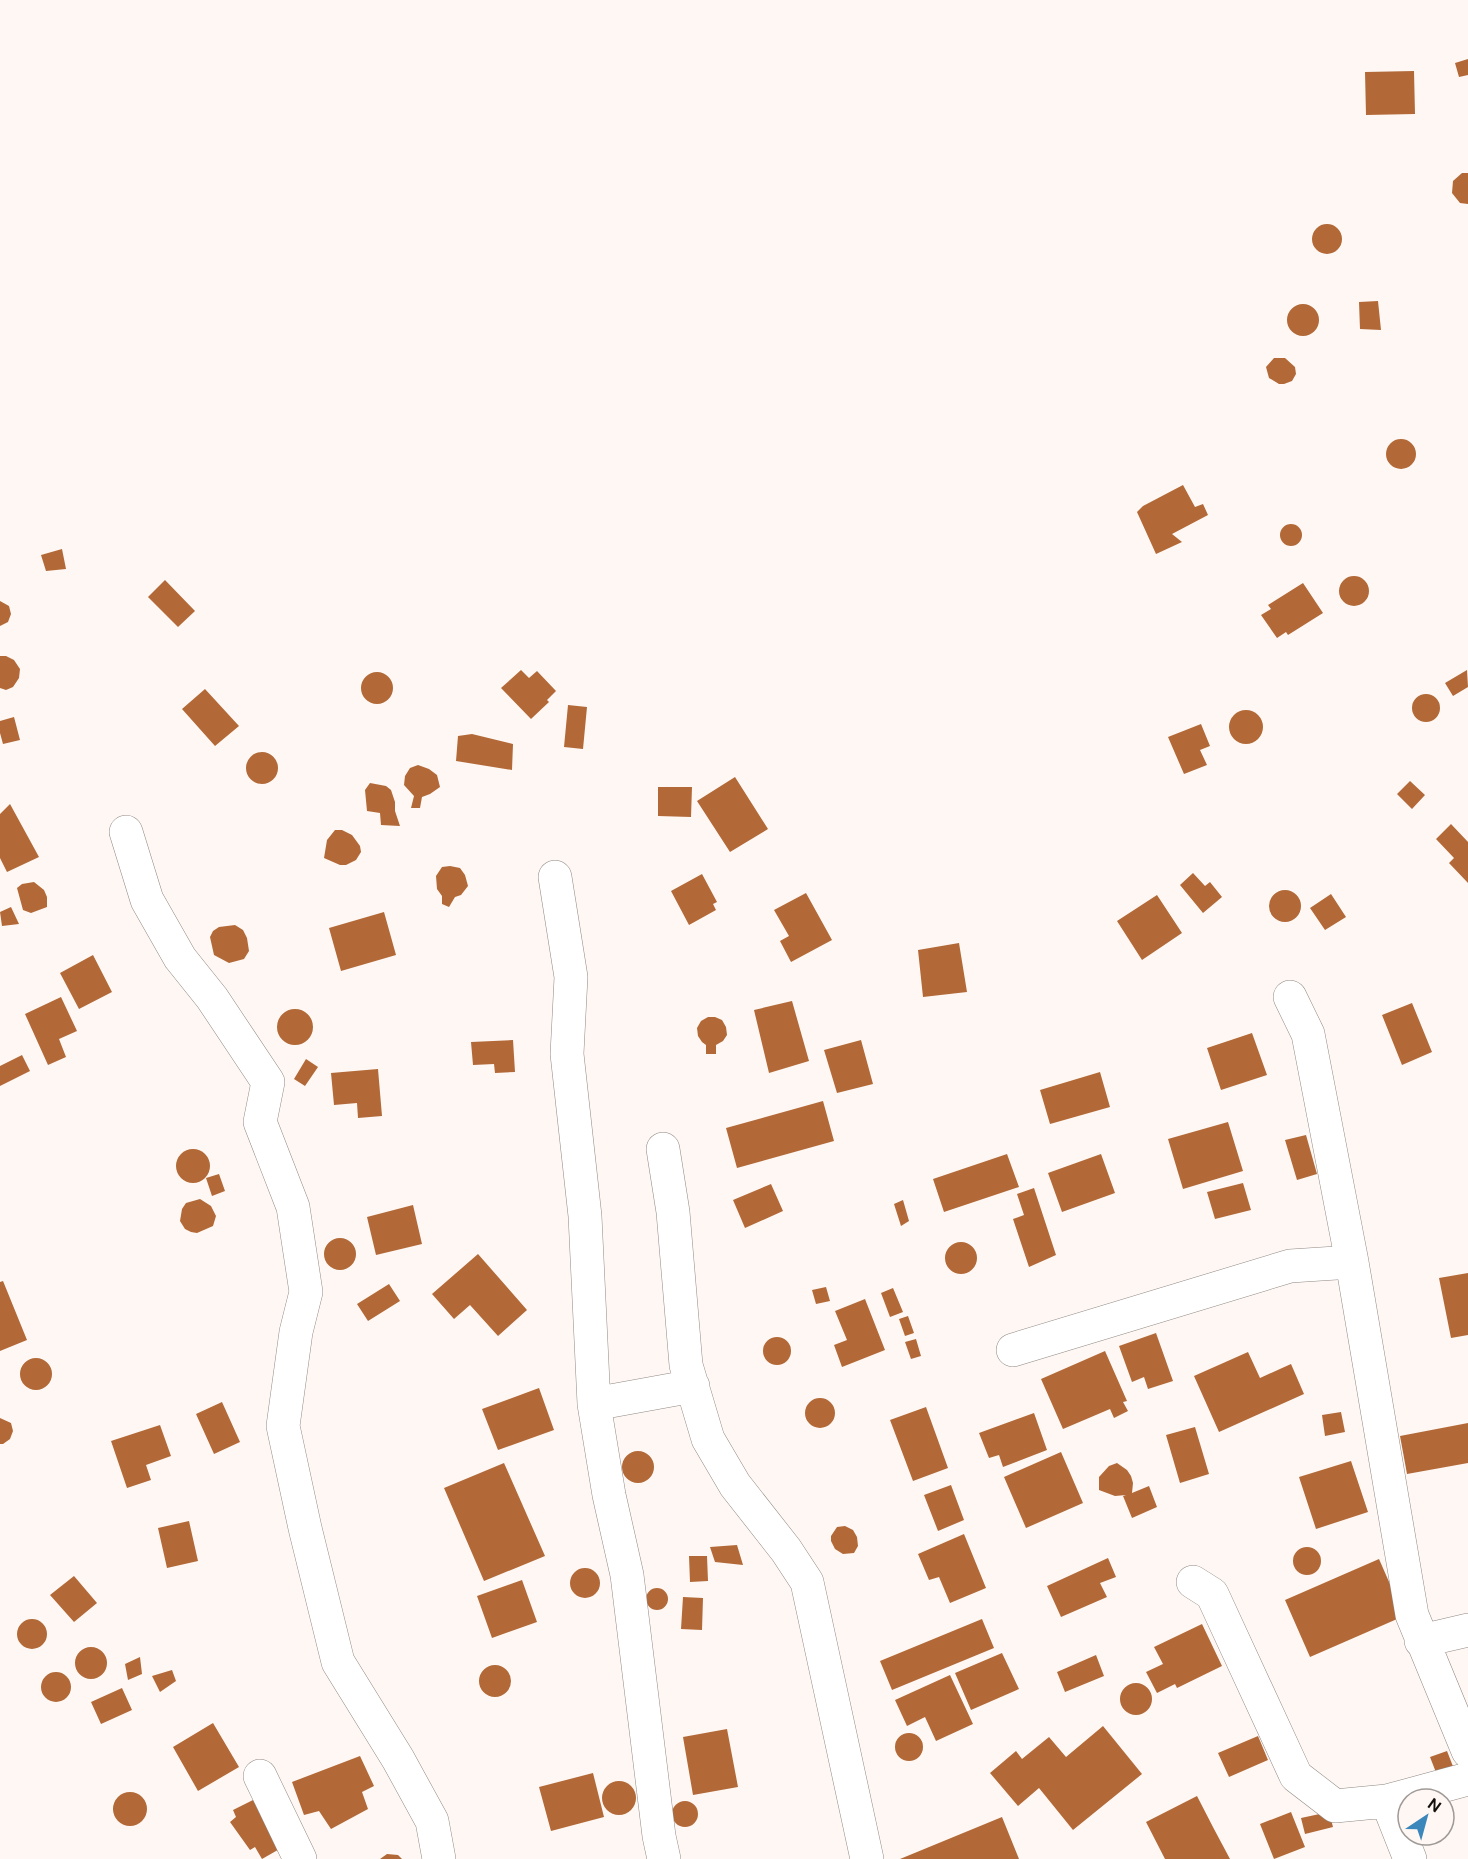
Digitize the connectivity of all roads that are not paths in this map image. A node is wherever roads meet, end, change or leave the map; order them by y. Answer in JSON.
{"nodes":[{"id":1,"x":126,"y":832,"type":"dead end"},
{"id":2,"x":555,"y":877,"type":"dead end"},
{"id":3,"x":1290,"y":998,"type":"dead end"},
{"id":4,"x":663,"y":1149,"type":"dead end"},
{"id":5,"x":1352,"y":1262,"type":"junction"},
{"id":6,"x":1013,"y":1350,"type":"dead end"},
{"id":7,"x":693,"y":1386,"type":"junction"},
{"id":8,"x":594,"y":1404,"type":"junction"},
{"id":9,"x":1193,"y":1582,"type":"dead end"},
{"id":10,"x":1468,"y":1630,"type":"edge"},
{"id":11,"x":1421,"y":1641,"type":"junction"},
{"id":12,"x":1468,"y":1751,"type":"edge"},
{"id":13,"x":260,"y":1776,"type":"dead end"},
{"id":14,"x":1468,"y":1779,"type":"edge"},
{"id":15,"x":1387,"y":1801,"type":"junction"},
{"id":16,"x":300,"y":1859,"type":"edge"},
{"id":17,"x":439,"y":1859,"type":"edge"},
{"id":18,"x":664,"y":1859,"type":"edge"},
{"id":19,"x":867,"y":1859,"type":"edge"},
{"id":20,"x":1410,"y":1859,"type":"edge"}],
"edges":[{"from":1,"to":17,"type":"street"},
{"from":2,"to":8,"type":"street"},
{"from":3,"to":5,"type":"street"},
{"from":4,"to":7,"type":"street"},
{"from":5,"to":6,"type":"street"},
{"from":5,"to":11,"type":"street"},
{"from":7,"to":8,"type":"street"},
{"from":7,"to":19,"type":"street"},
{"from":8,"to":18,"type":"street"},
{"from":9,"to":15,"type":"street"},
{"from":10,"to":11,"type":"street"},
{"from":11,"to":12,"type":"street"},
{"from":13,"to":16,"type":"street"},
{"from":14,"to":15,"type":"street"},
{"from":15,"to":20,"type":"street"}]}
